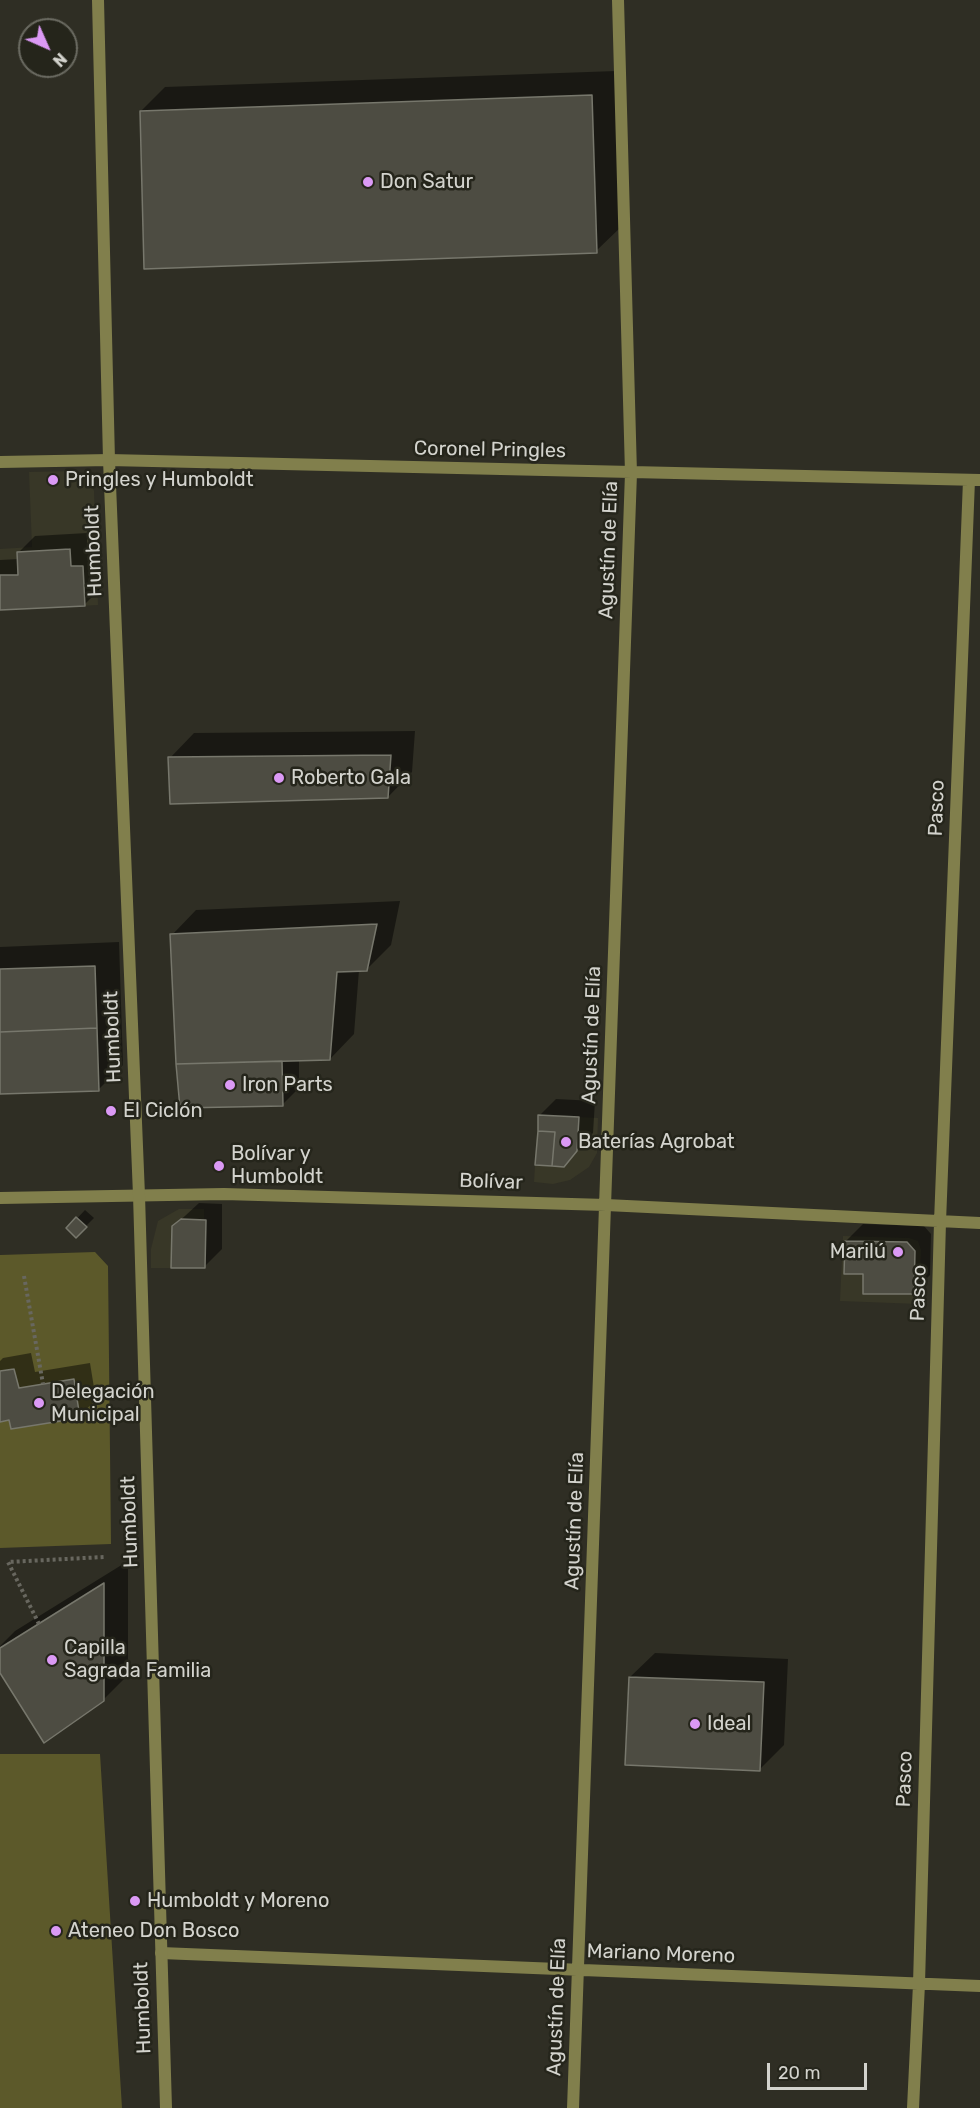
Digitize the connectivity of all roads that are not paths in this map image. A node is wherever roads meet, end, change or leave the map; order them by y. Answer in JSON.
{"nodes":[{"id":1,"x":98,"y":0,"type":"edge"},
{"id":2,"x":618,"y":0,"type":"edge"},
{"id":3,"x":109,"y":460,"type":"junction"},
{"id":4,"x":0,"y":462,"type":"edge"},
{"id":5,"x":631,"y":473,"type":"junction"},
{"id":6,"x":975,"y":480,"type":"edge"},
{"id":7,"x":139,"y":1195,"type":"junction"},
{"id":8,"x":0,"y":1198,"type":"edge"},
{"id":9,"x":606,"y":1204,"type":"junction"},
{"id":10,"x":940,"y":1222,"type":"junction"},
{"id":11,"x":980,"y":1223,"type":"edge"},
{"id":12,"x":161,"y":1953,"type":"junction"},
{"id":13,"x":578,"y":1970,"type":"junction"},
{"id":14,"x":919,"y":1984,"type":"junction"},
{"id":15,"x":980,"y":1986,"type":"edge"},
{"id":16,"x":166,"y":2108,"type":"edge"},
{"id":17,"x":573,"y":2108,"type":"edge"},
{"id":18,"x":913,"y":2108,"type":"edge"}],
"edges":[{"from":1,"to":3,"type":"street","name":"Humboldt"},
{"from":2,"to":5,"type":"street","name":"Agustín de Elía"},
{"from":3,"to":4,"type":"street","name":"Coronel Pringles"},
{"from":3,"to":5,"type":"street","name":"Coronel Pringles"},
{"from":3,"to":7,"type":"street","name":"Humboldt"},
{"from":5,"to":6,"type":"street","name":"Coronel Pringles"},
{"from":5,"to":9,"type":"street","name":"Agustín de Elía"},
{"from":6,"to":10,"type":"street","name":"Pasco"},
{"from":7,"to":8,"type":"street","name":"Bolívar"},
{"from":7,"to":9,"type":"street","name":"Bolívar"},
{"from":7,"to":12,"type":"street","name":"Humboldt"},
{"from":9,"to":10,"type":"street","name":"Bolívar"},
{"from":9,"to":13,"type":"street","name":"Agustín de Elía"},
{"from":10,"to":11,"type":"street","name":"Bolívar"},
{"from":10,"to":14,"type":"street","name":"Pasco"},
{"from":12,"to":13,"type":"street","name":"Mariano Moreno"},
{"from":12,"to":16,"type":"street","name":"Humboldt"},
{"from":13,"to":14,"type":"street","name":"Mariano Moreno"},
{"from":13,"to":17,"type":"street","name":"Agustín de Elía"},
{"from":14,"to":15,"type":"street","name":"Mariano Moreno"},
{"from":14,"to":18,"type":"street","name":"Pasco"}]}
